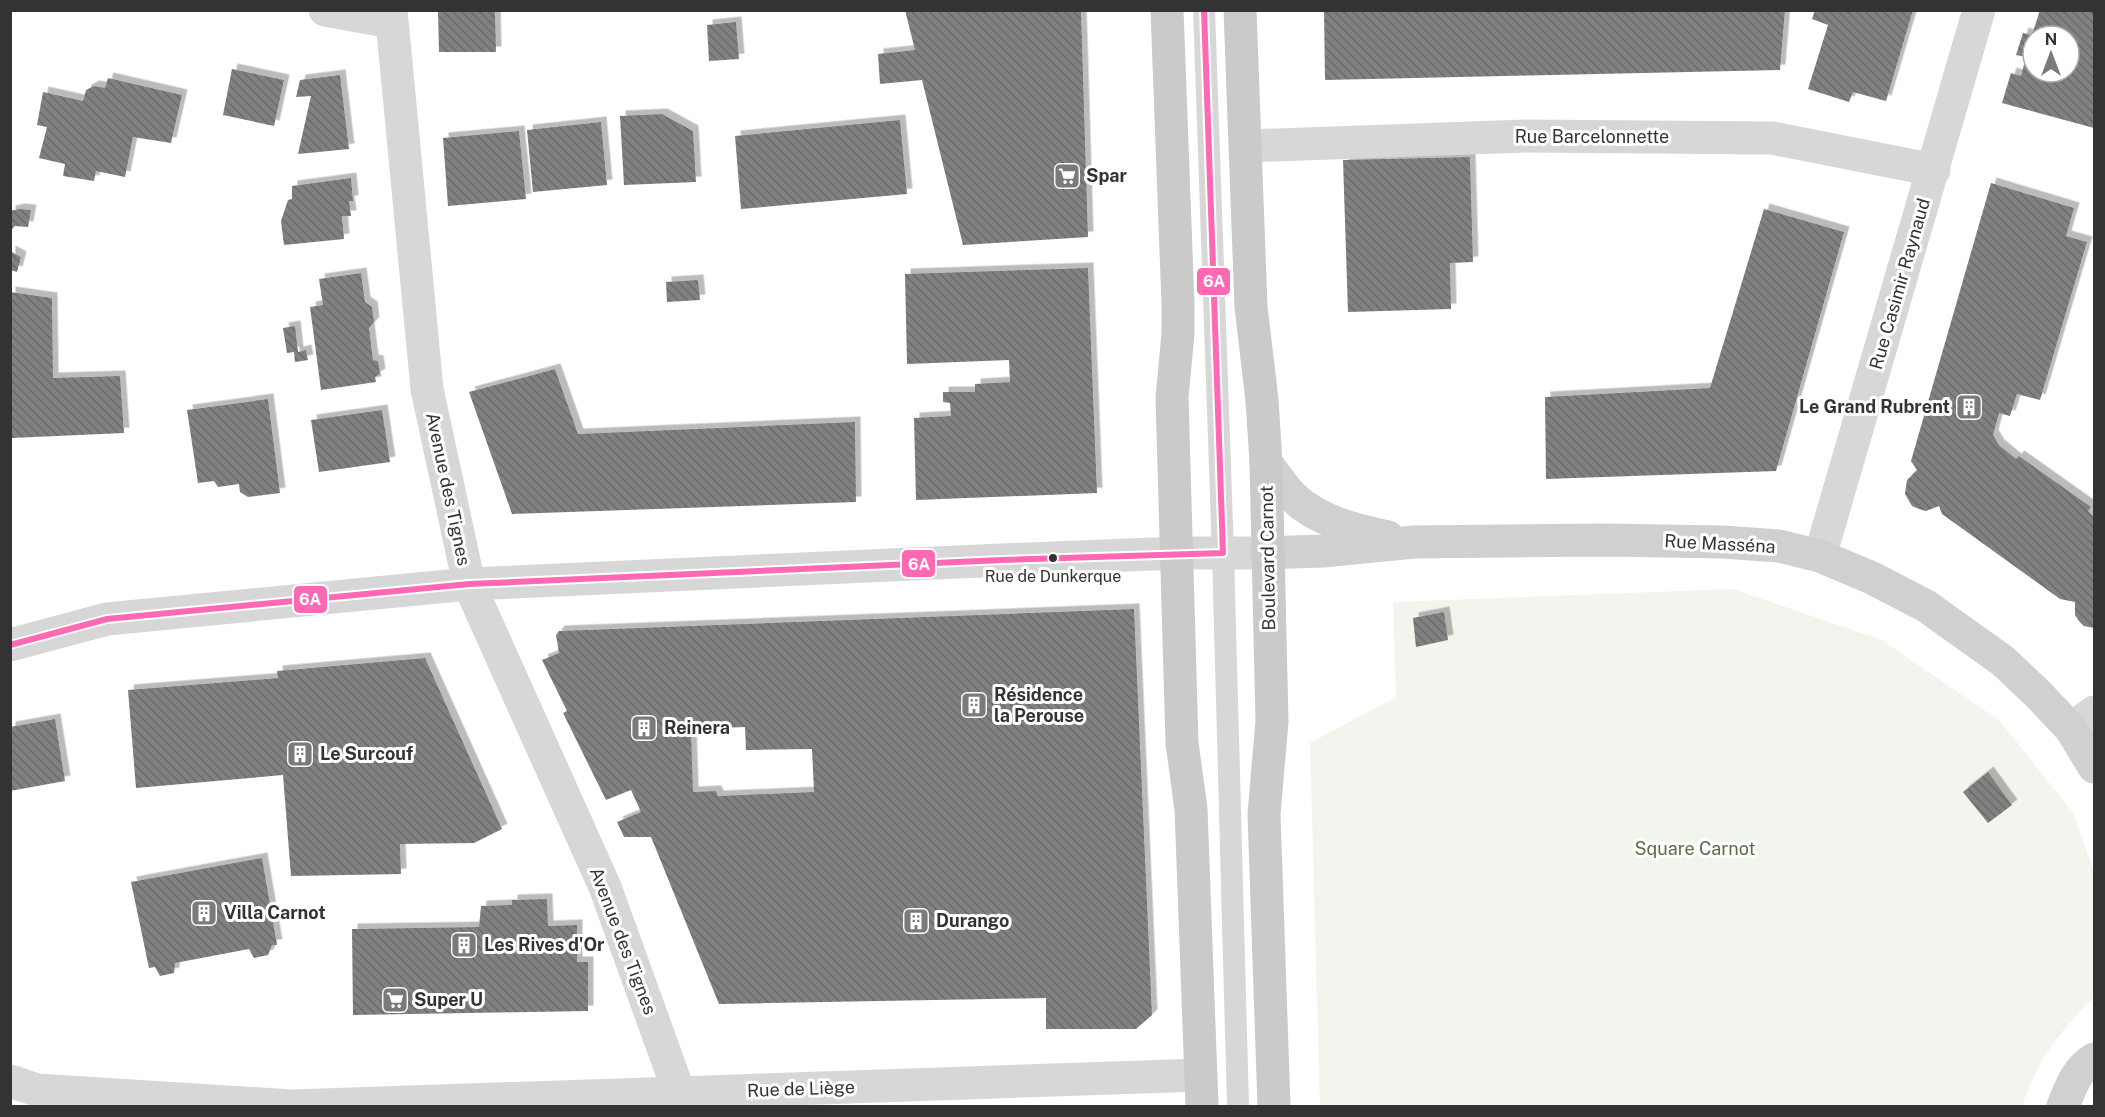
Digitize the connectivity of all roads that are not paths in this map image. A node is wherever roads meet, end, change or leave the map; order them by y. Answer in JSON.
{"nodes":[{"id":1,"x":325,"y":10,"type":"edge"},
{"id":2,"x":1167,"y":10,"type":"edge"},
{"id":3,"x":1204,"y":10,"type":"edge"},
{"id":4,"x":1240,"y":10,"type":"edge"},
{"id":5,"x":1979,"y":10,"type":"edge"},
{"id":6,"x":391,"y":16,"type":"edge"},
{"id":7,"x":1246,"y":146,"type":"junction"},
{"id":8,"x":1934,"y":170,"type":"junction"},
{"id":9,"x":1266,"y":463,"type":"junction"},
{"id":10,"x":1413,"y":542,"type":"junction"},
{"id":11,"x":1178,"y":553,"type":"junction"},
{"id":12,"x":1223,"y":553,"type":"junction"},
{"id":13,"x":1266,"y":553,"type":"junction"},
{"id":14,"x":1820,"y":556,"type":"junction"},
{"id":15,"x":469,"y":584,"type":"junction"},
{"id":16,"x":10,"y":645,"type":"edge"},
{"id":17,"x":2083,"y":720,"type":"edge"},
{"id":18,"x":2094,"y":767,"type":"edge"},
{"id":19,"x":2094,"y":1059,"type":"edge"},
{"id":20,"x":1201,"y":1091,"type":"edge"},
{"id":21,"x":22,"y":1093,"type":"edge"},
{"id":22,"x":682,"y":1100,"type":"edge"},
{"id":23,"x":292,"y":1107,"type":"edge"},
{"id":24,"x":1238,"y":1107,"type":"edge"},
{"id":25,"x":1274,"y":1107,"type":"edge"},
{"id":26,"x":2063,"y":1107,"type":"edge"}],
"edges":[{"from":1,"to":6,"type":"street"},
{"from":2,"to":11,"type":"main road"},
{"from":3,"to":12,"type":"lane"},
{"from":4,"to":7,"type":"main road","name":"Boulevard Carnot"},
{"from":5,"to":8,"type":"street","name":"Rue Casimir Raynaud"},
{"from":6,"to":15,"type":"street","name":"Avenue des Tignes"},
{"from":7,"to":8,"type":"street","name":"Rue Barcelonnette"},
{"from":7,"to":9,"type":"main road","name":"Boulevard Carnot"},
{"from":8,"to":14,"type":"street","name":"Rue Casimir Raynaud"},
{"from":9,"to":10,"type":"main road"},
{"from":9,"to":13,"type":"main road","name":"Boulevard Carnot"},
{"from":10,"to":13,"type":"main road","name":"Rue Masséna"},
{"from":10,"to":14,"type":"main road","name":"Rue Masséna"},
{"from":11,"to":12,"type":"street"},
{"from":11,"to":15,"type":"street"},
{"from":11,"to":20,"type":"main road"},
{"from":12,"to":13,"type":"street"},
{"from":12,"to":24,"type":"lane"},
{"from":13,"to":25,"type":"main road","name":"Boulevard Carnot"},
{"from":14,"to":17,"type":"main road","name":"Rue Masséna"},
{"from":15,"to":16,"type":"street"},
{"from":15,"to":22,"type":"street","name":"Avenue des Tignes"},
{"from":17,"to":18,"type":"main road","name":"Rue Masséna"},
{"from":19,"to":26,"type":"main road"},
{"from":20,"to":22,"type":"street","name":"Rue de Liège"},
{"from":21,"to":23,"type":"street","name":"Rue de Liège"},
{"from":22,"to":23,"type":"street","name":"Rue de Liège"}]}
